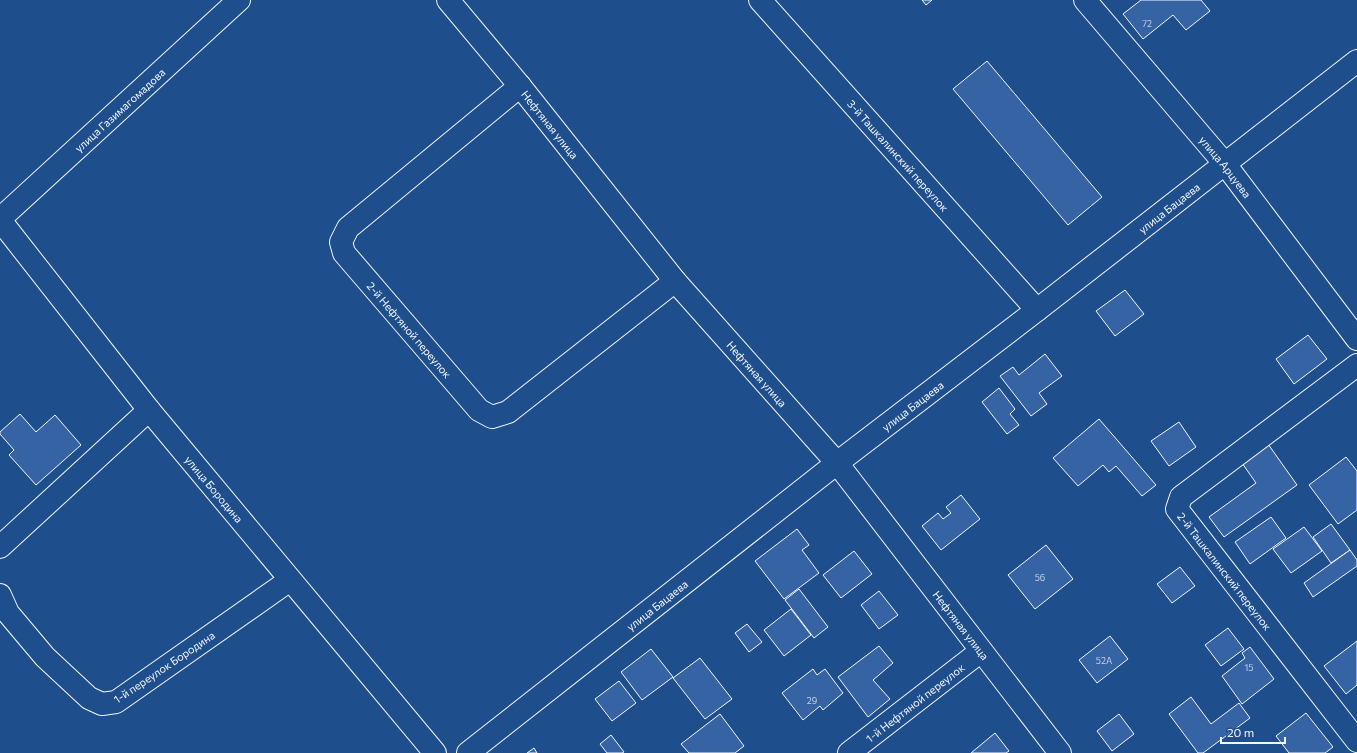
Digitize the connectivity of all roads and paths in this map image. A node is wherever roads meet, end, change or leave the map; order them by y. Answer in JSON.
{"nodes":[{"id":1,"x":239,"y":0,"type":"edge"},
{"id":2,"x":448,"y":0,"type":"edge"},
{"id":3,"x":760,"y":0,"type":"edge"},
{"id":4,"x":1085,"y":0,"type":"edge"},
{"id":5,"x":1357,"y":61,"type":"edge"},
{"id":6,"x":520,"y":86,"type":"junction"},
{"id":7,"x":1225,"y":164,"type":"junction"},
{"id":8,"x":0,"y":219,"type":"edge"},
{"id":9,"x":676,"y":281,"type":"junction"},
{"id":10,"x":1037,"y":310,"type":"junction"},
{"id":11,"x":1357,"y":339,"type":"edge"},
{"id":12,"x":1357,"y":365,"type":"edge"},
{"id":13,"x":149,"y":410,"type":"junction"},
{"id":14,"x":837,"y":463,"type":"junction"},
{"id":15,"x":0,"y":547,"type":"edge"},
{"id":16,"x":290,"y":580,"type":"junction"},
{"id":17,"x":0,"y":595,"type":"edge"},
{"id":18,"x":981,"y":652,"type":"junction"},
{"id":19,"x":1357,"y":741,"type":"edge"},
{"id":20,"x":435,"y":753,"type":"edge"},
{"id":21,"x":468,"y":753,"type":"edge"},
{"id":22,"x":849,"y":753,"type":"edge"},
{"id":23,"x":1060,"y":753,"type":"edge"}],
"edges":[{"from":1,"to":8,"type":"street","name":"улица Газимагомадова"},
{"from":2,"to":6,"type":"street","name":"Нефтяная улица"},
{"from":3,"to":10,"type":"street","name":"3-й Ташкалинский переулок"},
{"from":4,"to":7,"type":"street","name":"улица Арцуева"},
{"from":5,"to":7,"type":"street","name":"улица Бацаева"},
{"from":6,"to":9,"type":"street","name":"Нефтяная улица"},
{"from":6,"to":9,"type":"street","name":"2-й Нефтяной переулок"},
{"from":7,"to":10,"type":"street","name":"улица Бацаева"},
{"from":7,"to":11,"type":"street","name":"улица Арцуева"},
{"from":8,"to":13,"type":"street","name":"улица Бородина"},
{"from":9,"to":14,"type":"street","name":"Нефтяная улица"},
{"from":10,"to":14,"type":"street","name":"улица Бацаева"},
{"from":12,"to":19,"type":"street","name":"2-й Ташкалинский переулок"},
{"from":13,"to":15,"type":"street"},
{"from":13,"to":16,"type":"street","name":"улица Бородина"},
{"from":14,"to":18,"type":"street","name":"Нефтяная улица"},
{"from":14,"to":21,"type":"street","name":"улица Бацаева"},
{"from":16,"to":17,"type":"street","name":"1-й переулок Бородина"},
{"from":16,"to":20,"type":"street","name":"улица Бородина"},
{"from":18,"to":22,"type":"street","name":"1-й Нефтяной переулок"},
{"from":18,"to":23,"type":"street","name":"Нефтяная улица"}]}
